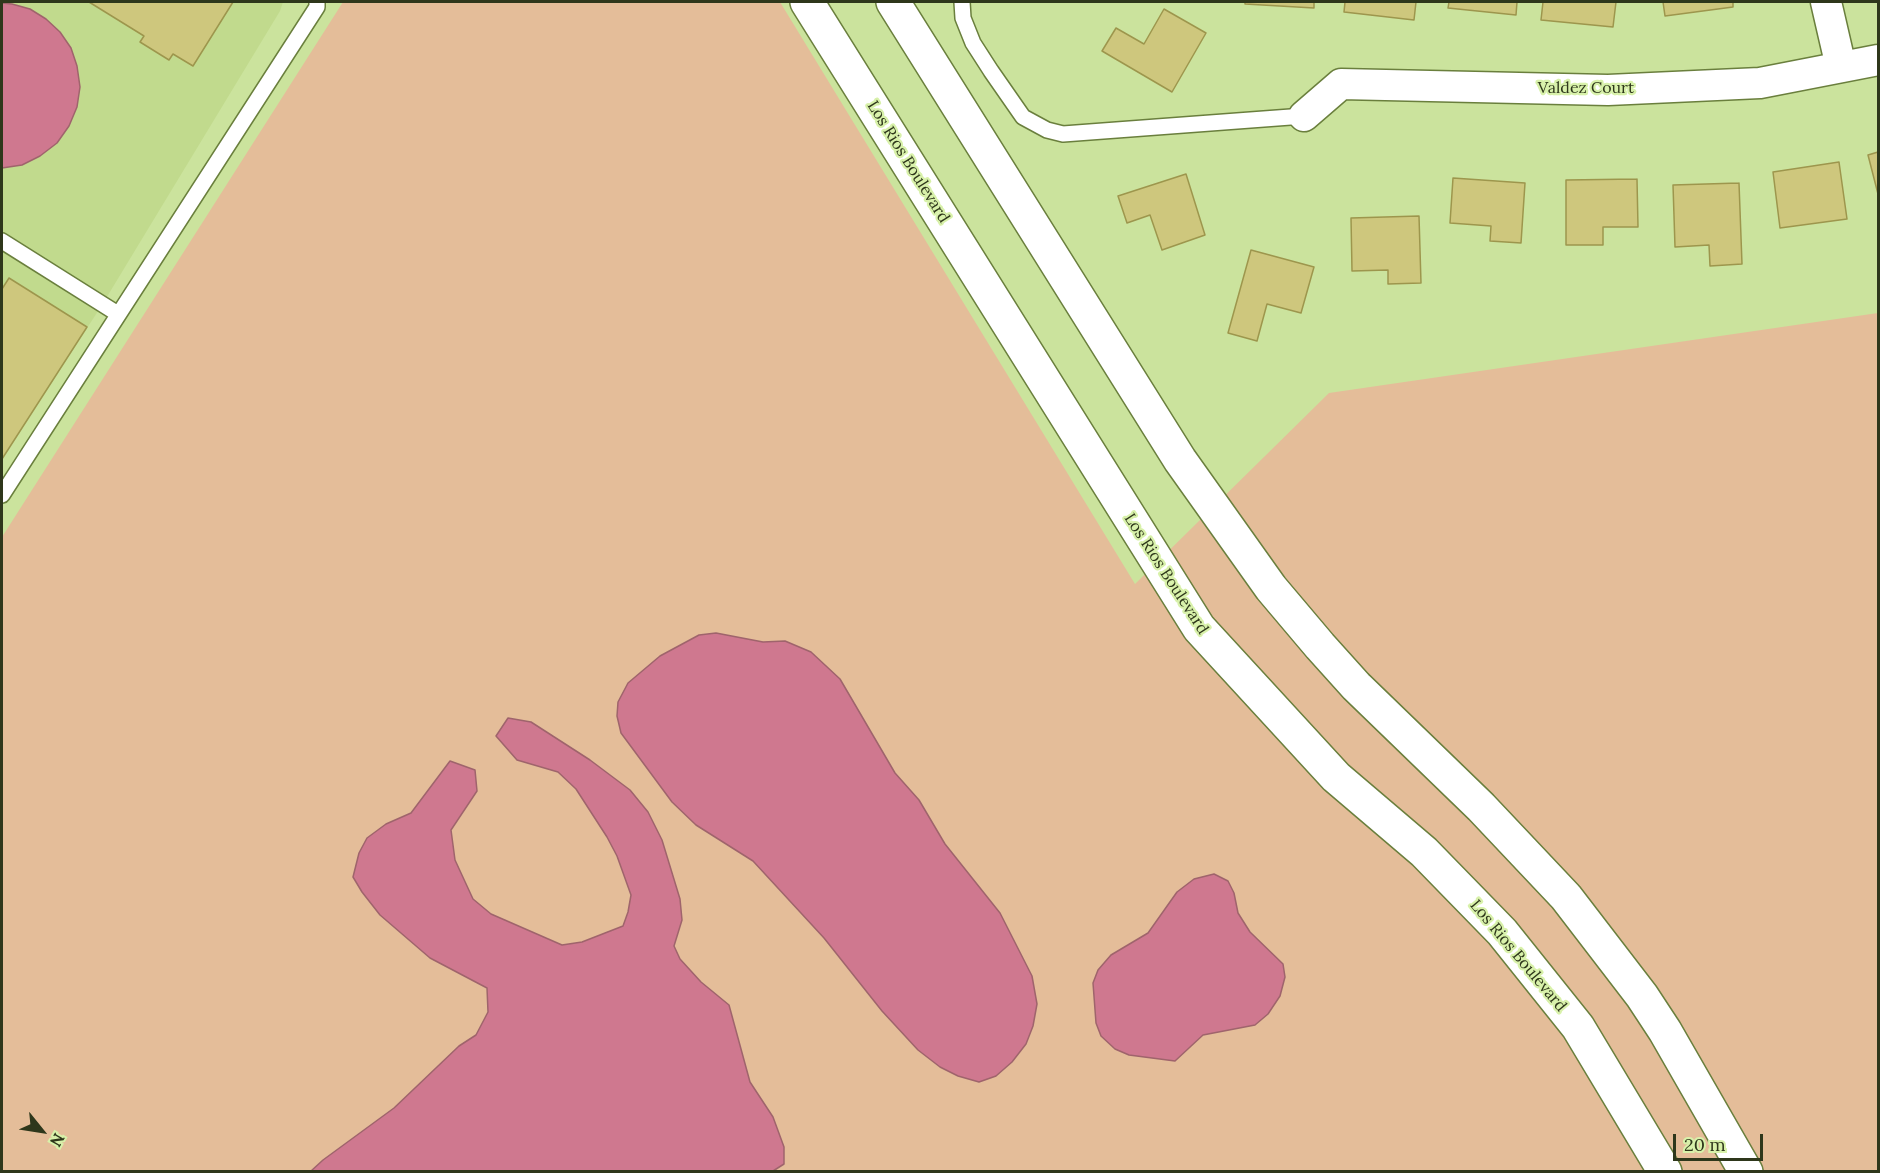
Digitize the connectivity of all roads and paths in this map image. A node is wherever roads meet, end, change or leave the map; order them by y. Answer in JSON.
{"nodes":[{"id":1,"x":317,"y":2,"type":"edge"},
{"id":2,"x":807,"y":2,"type":"edge"},
{"id":3,"x":893,"y":2,"type":"edge"},
{"id":4,"x":962,"y":2,"type":"edge"},
{"id":5,"x":1826,"y":2,"type":"edge"},
{"id":6,"x":1878,"y":60,"type":"edge"},
{"id":7,"x":1841,"y":67,"type":"junction"},
{"id":8,"x":1304,"y":116,"type":"joint"},
{"id":9,"x":2,"y":241,"type":"edge"},
{"id":10,"x":118,"y":314,"type":"junction"},
{"id":11,"x":2,"y":495,"type":"edge"},
{"id":12,"x":1665,"y":1172,"type":"edge"},
{"id":13,"x":1746,"y":1172,"type":"edge"}],
"edges":[{"from":1,"to":10,"type":"lane"},
{"from":2,"to":12,"type":"main road","name":"Los Rios Boulevard"},
{"from":3,"to":13,"type":"main road"},
{"from":4,"to":8,"type":"lane"},
{"from":5,"to":7,"type":"street"},
{"from":6,"to":7,"type":"street","name":"Valdez Court"},
{"from":7,"to":8,"type":"street","name":"Valdez Court"},
{"from":9,"to":10,"type":"lane"},
{"from":10,"to":11,"type":"lane"}]}
